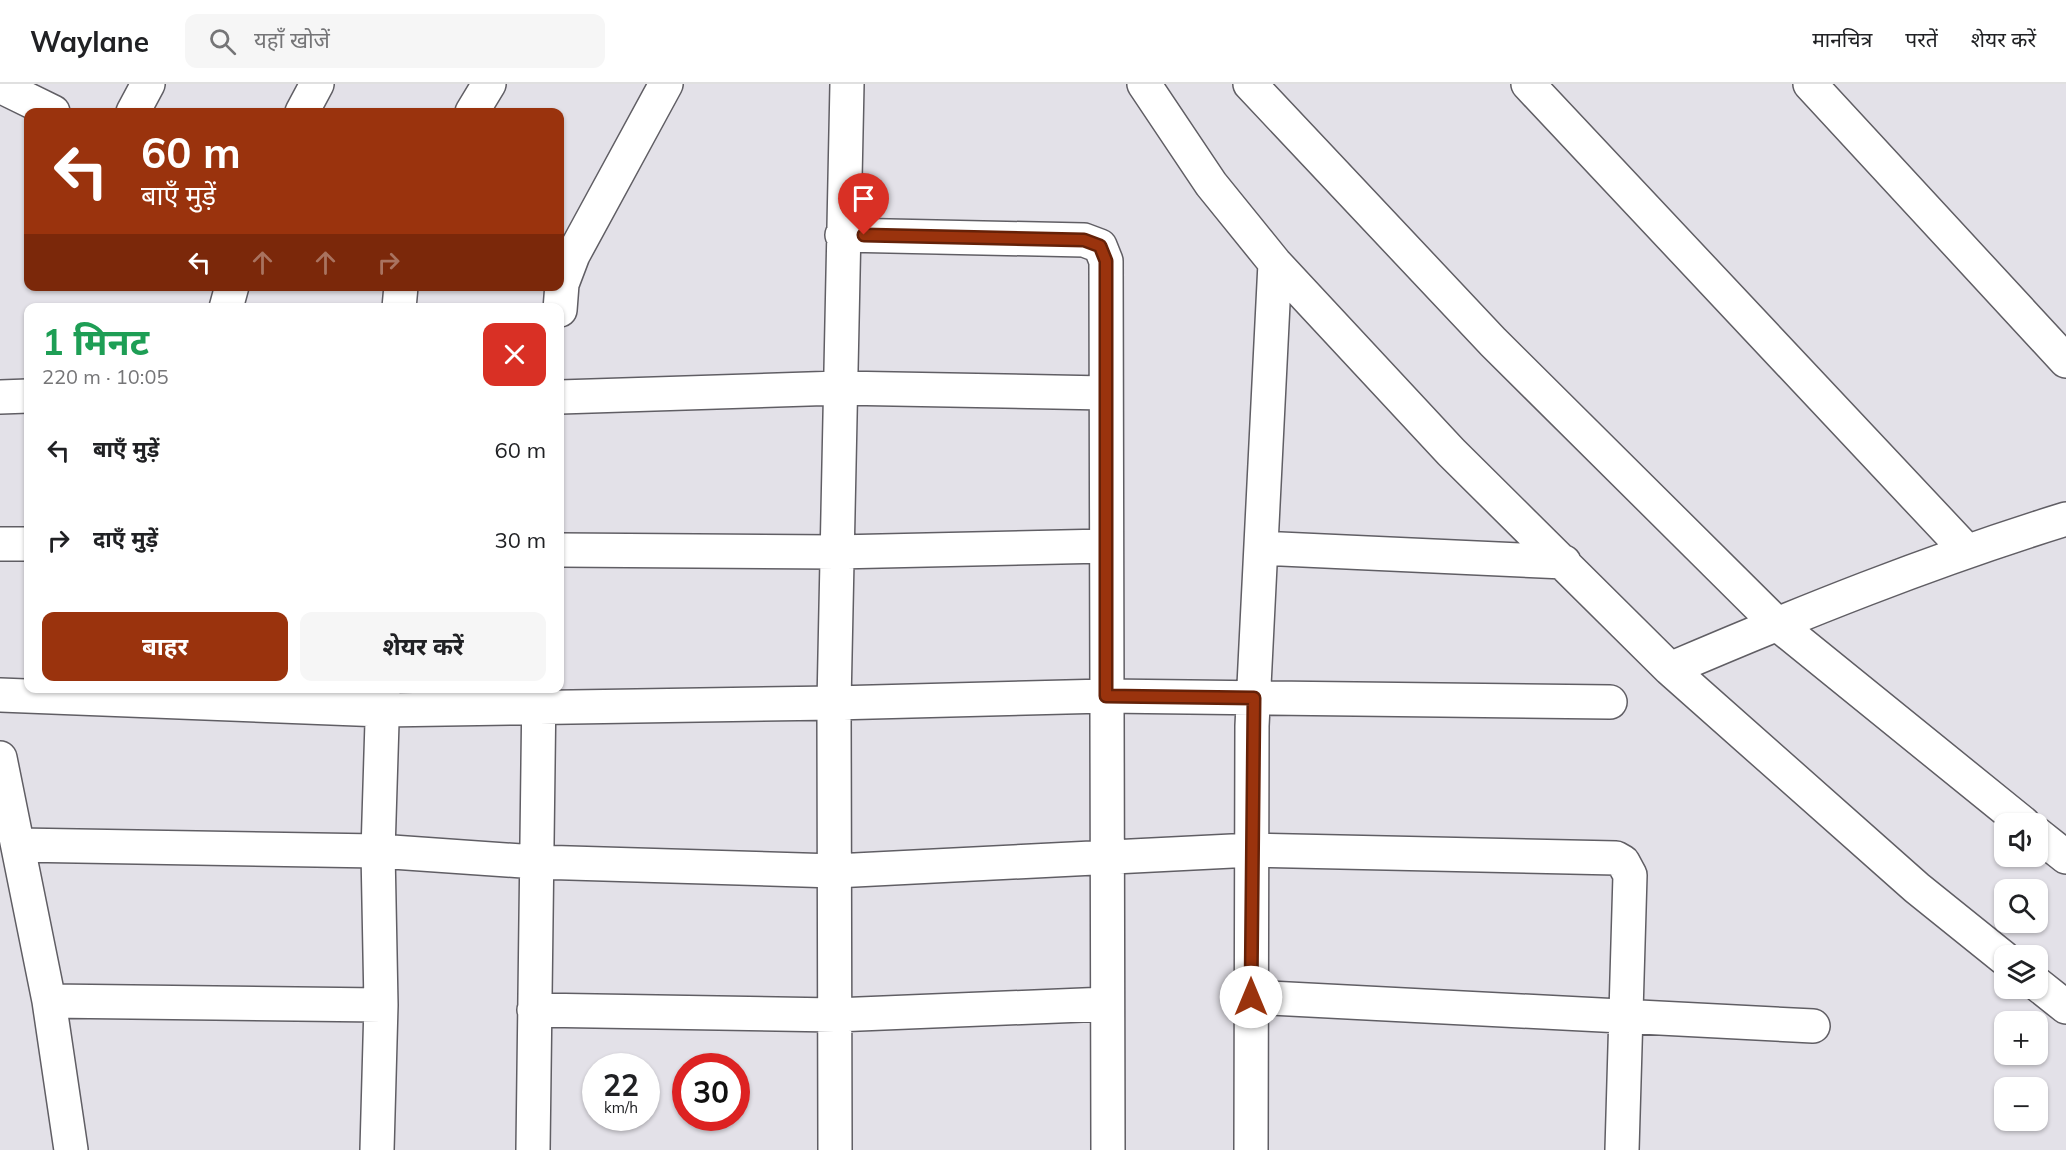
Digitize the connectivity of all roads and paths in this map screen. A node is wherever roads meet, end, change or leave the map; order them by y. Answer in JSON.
{"nodes":[{"id":1,"x":148,"y":84,"type":"edge"},
{"id":2,"x":317,"y":84,"type":"edge"},
{"id":3,"x":489,"y":84,"type":"edge"},
{"id":4,"x":666,"y":84,"type":"edge"},
{"id":5,"x":847,"y":84,"type":"edge"},
{"id":6,"x":1144,"y":84,"type":"edge"},
{"id":7,"x":1250,"y":84,"type":"edge"},
{"id":8,"x":1528,"y":84,"type":"edge"},
{"id":9,"x":1810,"y":84,"type":"edge"},
{"id":10,"x":0,"y":86,"type":"edge"},
{"id":11,"x":45,"y":108,"type":"edge"},
{"id":12,"x":135,"y":108,"type":"edge"},
{"id":13,"x":304,"y":108,"type":"edge"},
{"id":14,"x":474,"y":108,"type":"edge"},
{"id":15,"x":842,"y":235,"type":"junction"},
{"id":16,"x":1275,"y":263,"type":"junction"},
{"id":17,"x":564,"y":279,"type":"edge"},
{"id":18,"x":2066,"y":361,"type":"edge"},
{"id":19,"x":839,"y":388,"type":"junction"},
{"id":20,"x":1105,"y":393,"type":"junction"},
{"id":21,"x":24,"y":396,"type":"edge"},
{"id":22,"x":0,"y":397,"type":"edge"},
{"id":23,"x":564,"y":397,"type":"edge"},
{"id":24,"x":2066,"y":519,"type":"edge"},
{"id":25,"x":0,"y":544,"type":"edge"},
{"id":26,"x":24,"y":544,"type":"edge"},
{"id":27,"x":1106,"y":546,"type":"junction"},
{"id":28,"x":1261,"y":548,"type":"junction"},
{"id":29,"x":564,"y":550,"type":"edge"},
{"id":30,"x":1966,"y":550,"type":"junction"},
{"id":31,"x":836,"y":552,"type":"junction"},
{"id":32,"x":1564,"y":562,"type":"junction"},
{"id":33,"x":1776,"y":623,"type":"junction"},
{"id":34,"x":1670,"y":669,"type":"junction"},
{"id":35,"x":0,"y":695,"type":"edge"},
{"id":36,"x":1106,"y":696,"type":"junction"},
{"id":37,"x":538,"y":698,"type":"edge"},
{"id":38,"x":1254,"y":698,"type":"junction"},
{"id":39,"x":382,"y":699,"type":"edge"},
{"id":40,"x":1610,"y":702,"type":"dead end"},
{"id":41,"x":834,"y":703,"type":"junction"},
{"id":42,"x":0,"y":759,"type":"edge"},
{"id":43,"x":2010,"y":813,"type":"edge"},
{"id":44,"x":2048,"y":843,"type":"edge"},
{"id":45,"x":18,"y":845,"type":"junction"},
{"id":46,"x":1252,"y":850,"type":"junction"},
{"id":47,"x":378,"y":851,"type":"junction"},
{"id":48,"x":1106,"y":857,"type":"junction"},
{"id":49,"x":2066,"y":857,"type":"edge"},
{"id":50,"x":536,"y":862,"type":"junction"},
{"id":51,"x":835,"y":871,"type":"junction"},
{"id":52,"x":1994,"y":950,"type":"edge"},
{"id":53,"x":2048,"y":993,"type":"edge"},
{"id":54,"x":1251,"y":997,"type":"junction"},
{"id":55,"x":49,"y":1001,"type":"junction"},
{"id":56,"x":1107,"y":1004,"type":"junction"},
{"id":57,"x":381,"y":1005,"type":"junction"},
{"id":58,"x":2066,"y":1007,"type":"edge"},
{"id":59,"x":534,"y":1010,"type":"junction"},
{"id":60,"x":835,"y":1015,"type":"junction"},
{"id":61,"x":1626,"y":1016,"type":"junction"},
{"id":62,"x":1813,"y":1026,"type":"dead end"},
{"id":63,"x":71,"y":1150,"type":"edge"},
{"id":64,"x":377,"y":1150,"type":"edge"},
{"id":65,"x":532,"y":1150,"type":"edge"},
{"id":66,"x":835,"y":1150,"type":"edge"},
{"id":67,"x":1108,"y":1150,"type":"edge"},
{"id":68,"x":1251,"y":1150,"type":"edge"},
{"id":69,"x":1622,"y":1150,"type":"edge"}],
"edges":[{"from":1,"to":12,"type":"street"},
{"from":2,"to":13,"type":"street"},
{"from":3,"to":14,"type":"street"},
{"from":4,"to":17,"type":"street"},
{"from":5,"to":15,"type":"street"},
{"from":6,"to":16,"type":"street"},
{"from":7,"to":33,"type":"street"},
{"from":8,"to":30,"type":"street"},
{"from":9,"to":18,"type":"street"},
{"from":10,"to":11,"type":"street"},
{"from":15,"to":19,"type":"street"},
{"from":15,"to":20,"type":"street"},
{"from":16,"to":28,"type":"street"},
{"from":16,"to":32,"type":"street"},
{"from":19,"to":20,"type":"street"},
{"from":19,"to":23,"type":"street"},
{"from":19,"to":31,"type":"street"},
{"from":20,"to":27,"type":"street"},
{"from":21,"to":22,"type":"street"},
{"from":24,"to":30,"type":"street"},
{"from":25,"to":26,"type":"street"},
{"from":27,"to":31,"type":"street"},
{"from":27,"to":36,"type":"street"},
{"from":28,"to":32,"type":"street"},
{"from":28,"to":38,"type":"street"},
{"from":29,"to":31,"type":"street"},
{"from":30,"to":33,"type":"street"},
{"from":31,"to":41,"type":"street"},
{"from":32,"to":34,"type":"street"},
{"from":33,"to":34,"type":"street"},
{"from":33,"to":43,"type":"street"},
{"from":34,"to":52,"type":"street"},
{"from":35,"to":39,"type":"street"},
{"from":36,"to":38,"type":"street"},
{"from":36,"to":41,"type":"street"},
{"from":36,"to":48,"type":"street"},
{"from":37,"to":39,"type":"street"},
{"from":37,"to":41,"type":"street"},
{"from":37,"to":50,"type":"street"},
{"from":38,"to":40,"type":"street"},
{"from":38,"to":46,"type":"street"},
{"from":39,"to":47,"type":"street"},
{"from":41,"to":51,"type":"street"},
{"from":42,"to":45,"type":"street"},
{"from":44,"to":49,"type":"street"},
{"from":45,"to":47,"type":"street"},
{"from":45,"to":55,"type":"street"},
{"from":46,"to":48,"type":"street"},
{"from":46,"to":54,"type":"street"},
{"from":46,"to":61,"type":"street"},
{"from":47,"to":50,"type":"street"},
{"from":47,"to":57,"type":"street"},
{"from":48,"to":51,"type":"street"},
{"from":48,"to":56,"type":"street"},
{"from":50,"to":51,"type":"street"},
{"from":50,"to":59,"type":"street"},
{"from":51,"to":60,"type":"street"},
{"from":53,"to":58,"type":"street"},
{"from":54,"to":61,"type":"street"},
{"from":54,"to":68,"type":"street"},
{"from":55,"to":57,"type":"street"},
{"from":55,"to":63,"type":"street"},
{"from":56,"to":60,"type":"street"},
{"from":56,"to":67,"type":"street"},
{"from":57,"to":64,"type":"street"},
{"from":59,"to":60,"type":"street"},
{"from":59,"to":65,"type":"street"},
{"from":60,"to":66,"type":"street"},
{"from":61,"to":62,"type":"street"},
{"from":61,"to":69,"type":"street"}]}
